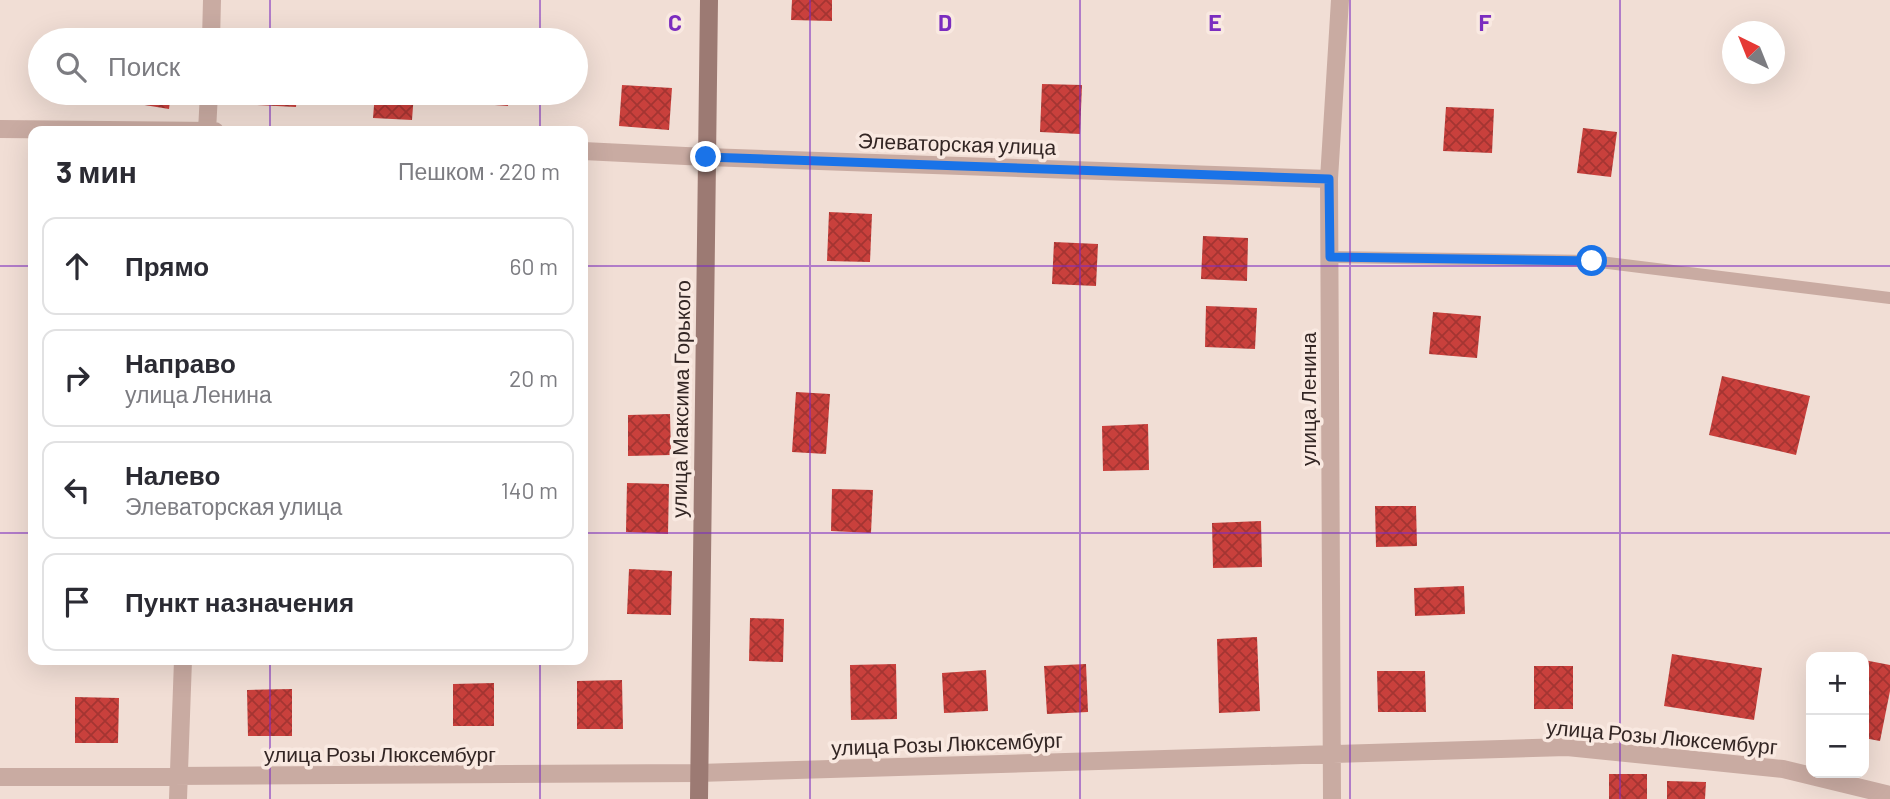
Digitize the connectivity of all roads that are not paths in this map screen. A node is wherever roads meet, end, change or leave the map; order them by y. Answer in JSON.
{"nodes":[{"id":1,"x":212,"y":0,"type":"edge"},
{"id":2,"x":709,"y":0,"type":"edge"},
{"id":3,"x":1340,"y":0,"type":"edge"},
{"id":4,"x":211,"y":28,"type":"edge"},
{"id":5,"x":208,"y":105,"type":"edge"},
{"id":6,"x":207,"y":126,"type":"edge"},
{"id":7,"x":0,"y":129,"type":"edge"},
{"id":8,"x":28,"y":129,"type":"edge"},
{"id":9,"x":588,"y":151,"type":"edge"},
{"id":10,"x":706,"y":157,"type":"junction"},
{"id":11,"x":1329,"y":179,"type":"junction"},
{"id":12,"x":1330,"y":257,"type":"junction"},
{"id":13,"x":1890,"y":298,"type":"edge"},
{"id":14,"x":183,"y":665,"type":"edge"},
{"id":15,"x":1331,"y":755,"type":"junction"},
{"id":16,"x":698,"y":773,"type":"junction"},
{"id":17,"x":0,"y":777,"type":"edge"},
{"id":18,"x":178,"y":777,"type":"junction"},
{"id":19,"x":1890,"y":795,"type":"edge"},
{"id":20,"x":178,"y":799,"type":"edge"},
{"id":21,"x":699,"y":799,"type":"edge"},
{"id":22,"x":1332,"y":799,"type":"edge"}],
"edges":[{"from":1,"to":4,"type":"street"},
{"from":2,"to":10,"type":"street","name":"улица Максима Горького"},
{"from":3,"to":11,"type":"street","name":"улица Ленина"},
{"from":5,"to":6,"type":"street"},
{"from":7,"to":8,"type":"street"},
{"from":9,"to":10,"type":"street","name":"Элеваторская улица"},
{"from":10,"to":11,"type":"street","name":"Элеваторская улица"},
{"from":10,"to":16,"type":"street","name":"улица Максима Горького"},
{"from":11,"to":12,"type":"street","name":"улица Ленина"},
{"from":12,"to":13,"type":"lane"},
{"from":12,"to":15,"type":"street","name":"улица Ленина"},
{"from":14,"to":18,"type":"street"},
{"from":15,"to":16,"type":"street","name":"улица Розы Люксембург"},
{"from":15,"to":19,"type":"street","name":"улица Розы Люксембург"},
{"from":15,"to":22,"type":"street","name":"улица Ленина"},
{"from":16,"to":18,"type":"street","name":"улица Розы Люксембург"},
{"from":16,"to":21,"type":"street","name":"улица Максима Горького"},
{"from":17,"to":18,"type":"street","name":"улица Розы Люксембург"},
{"from":18,"to":20,"type":"street"}]}
